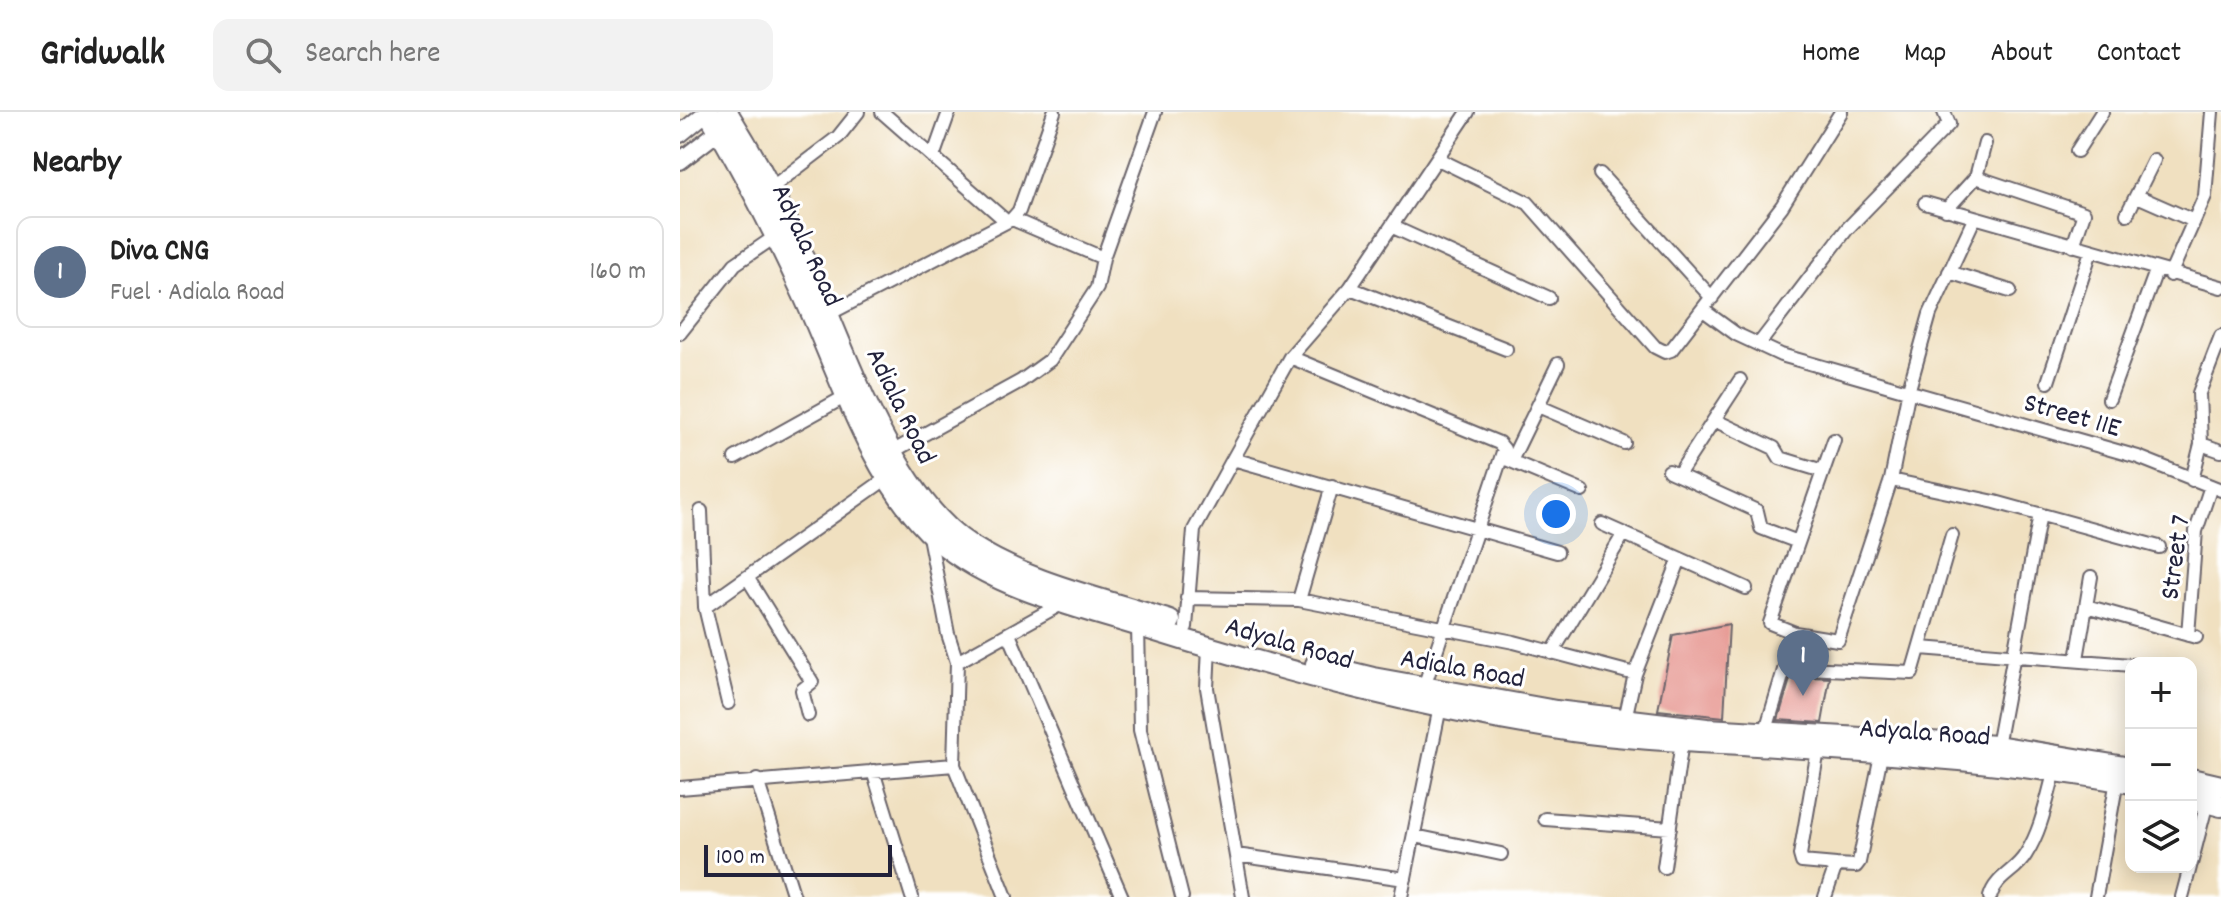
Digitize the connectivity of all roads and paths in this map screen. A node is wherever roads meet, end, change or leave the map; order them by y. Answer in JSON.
{"nodes":[{"id":1,"x":708,"y":112,"type":"edge"},
{"id":2,"x":858,"y":112,"type":"edge"},
{"id":3,"x":882,"y":112,"type":"edge"},
{"id":4,"x":949,"y":112,"type":"edge"},
{"id":5,"x":1054,"y":112,"type":"edge"},
{"id":6,"x":1155,"y":112,"type":"edge"},
{"id":7,"x":1468,"y":112,"type":"edge"},
{"id":8,"x":1841,"y":112,"type":"edge"},
{"id":9,"x":1944,"y":112,"type":"edge"},
{"id":10,"x":2102,"y":112,"type":"edge"},
{"id":11,"x":2212,"y":112,"type":"edge"},
{"id":12,"x":726,"y":121,"type":"edge"},
{"id":13,"x":680,"y":134,"type":"edge"},
{"id":14,"x":1985,"y":143,"type":"dead end"},
{"id":15,"x":2077,"y":151,"type":"dead end"},
{"id":16,"x":933,"y":157,"type":"junction"},
{"id":17,"x":1438,"y":159,"type":"junction"},
{"id":18,"x":2154,"y":160,"type":"dead end"},
{"id":19,"x":680,"y":161,"type":"edge"},
{"id":20,"x":1600,"y":174,"type":"dead end"},
{"id":21,"x":1976,"y":177,"type":"junction"},
{"id":22,"x":771,"y":188,"type":"junction"},
{"id":23,"x":2137,"y":196,"type":"junction"},
{"id":24,"x":1925,"y":203,"type":"dead end"},
{"id":25,"x":1946,"y":210,"type":"junction"},
{"id":26,"x":2127,"y":214,"type":"dead end"},
{"id":27,"x":1974,"y":219,"type":"junction"},
{"id":28,"x":1009,"y":220,"type":"junction"},
{"id":29,"x":2194,"y":221,"type":"junction"},
{"id":30,"x":1393,"y":227,"type":"junction"},
{"id":31,"x":776,"y":236,"type":"junction"},
{"id":32,"x":2073,"y":246,"type":"junction"},
{"id":33,"x":2091,"y":251,"type":"junction"},
{"id":34,"x":1103,"y":258,"type":"junction"},
{"id":35,"x":2156,"y":271,"type":"junction"},
{"id":36,"x":1949,"y":272,"type":"junction"},
{"id":37,"x":2170,"y":275,"type":"junction"},
{"id":38,"x":2221,"y":287,"type":"edge"},
{"id":39,"x":1350,"y":288,"type":"junction"},
{"id":40,"x":2010,"y":291,"type":"dead end"},
{"id":41,"x":1549,"y":298,"type":"dead end"},
{"id":42,"x":1712,"y":298,"type":"junction"},
{"id":43,"x":1703,"y":310,"type":"junction"},
{"id":44,"x":822,"y":318,"type":"junction"},
{"id":45,"x":680,"y":333,"type":"edge"},
{"id":46,"x":2221,"y":336,"type":"edge"},
{"id":47,"x":1759,"y":344,"type":"junction"},
{"id":48,"x":1506,"y":349,"type":"dead end"},
{"id":49,"x":1290,"y":357,"type":"junction"},
{"id":50,"x":1558,"y":364,"type":"dead end"},
{"id":51,"x":1740,"y":380,"type":"dead end"},
{"id":52,"x":2048,"y":382,"type":"dead end"},
{"id":53,"x":1909,"y":389,"type":"junction"},
{"id":54,"x":848,"y":395,"type":"junction"},
{"id":55,"x":2109,"y":399,"type":"dead end"},
{"id":56,"x":1538,"y":406,"type":"junction"},
{"id":57,"x":1714,"y":420,"type":"junction"},
{"id":58,"x":1834,"y":440,"type":"dead end"},
{"id":59,"x":1624,"y":443,"type":"dead end"},
{"id":60,"x":2201,"y":444,"type":"junction"},
{"id":61,"x":2221,"y":451,"type":"edge"},
{"id":62,"x":735,"y":458,"type":"dead end"},
{"id":63,"x":1233,"y":459,"type":"junction"},
{"id":64,"x":1507,"y":460,"type":"junction"},
{"id":65,"x":887,"y":463,"type":"junction"},
{"id":66,"x":1823,"y":471,"type":"junction"},
{"id":67,"x":1891,"y":480,"type":"junction"},
{"id":68,"x":2192,"y":480,"type":"junction"},
{"id":69,"x":1332,"y":486,"type":"junction"},
{"id":70,"x":2216,"y":488,"type":"edge"},
{"id":71,"x":1582,"y":491,"type":"dead end"},
{"id":72,"x":701,"y":511,"type":"dead end"},
{"id":73,"x":2040,"y":514,"type":"junction"},
{"id":74,"x":1602,"y":524,"type":"dead end"},
{"id":75,"x":1479,"y":526,"type":"junction"},
{"id":76,"x":928,"y":530,"type":"junction"},
{"id":77,"x":1623,"y":535,"type":"junction"},
{"id":78,"x":1952,"y":535,"type":"dead end"},
{"id":79,"x":1798,"y":542,"type":"junction"},
{"id":80,"x":2159,"y":547,"type":"dead end"},
{"id":81,"x":1557,"y":552,"type":"dead end"},
{"id":82,"x":1679,"y":561,"type":"junction"},
{"id":83,"x":747,"y":577,"type":"junction"},
{"id":84,"x":2091,"y":577,"type":"dead end"},
{"id":85,"x":1746,"y":588,"type":"dead end"},
{"id":86,"x":1187,"y":598,"type":"junction"},
{"id":87,"x":1299,"y":600,"type":"junction"},
{"id":88,"x":1064,"y":603,"type":"junction"},
{"id":89,"x":2086,"y":606,"type":"junction"},
{"id":90,"x":705,"y":607,"type":"junction"},
{"id":91,"x":1138,"y":625,"type":"junction"},
{"id":92,"x":1186,"y":627,"type":"junction"},
{"id":93,"x":1445,"y":629,"type":"junction"},
{"id":94,"x":1795,"y":633,"type":"junction"},
{"id":95,"x":1009,"y":634,"type":"junction"},
{"id":96,"x":1209,"y":647,"type":"junction"},
{"id":97,"x":1921,"y":648,"type":"junction"},
{"id":98,"x":1552,"y":653,"type":"junction"},
{"id":99,"x":2014,"y":654,"type":"junction"},
{"id":100,"x":2077,"y":659,"type":"junction"},
{"id":101,"x":957,"y":662,"type":"junction"},
{"id":102,"x":2125,"y":664,"type":"edge"},
{"id":103,"x":1785,"y":667,"type":"junction"},
{"id":104,"x":1635,"y":674,"type":"junction"},
{"id":105,"x":1424,"y":687,"type":"junction"},
{"id":106,"x":728,"y":703,"type":"dead end"},
{"id":107,"x":1440,"y":707,"type":"junction"},
{"id":108,"x":808,"y":715,"type":"dead end"},
{"id":109,"x":1625,"y":719,"type":"junction"},
{"id":110,"x":1766,"y":730,"type":"junction"},
{"id":111,"x":1682,"y":741,"type":"junction"},
{"id":112,"x":1997,"y":746,"type":"junction"},
{"id":113,"x":1818,"y":750,"type":"junction"},
{"id":114,"x":1881,"y":755,"type":"junction"},
{"id":115,"x":954,"y":765,"type":"junction"},
{"id":116,"x":2055,"y":770,"type":"junction"},
{"id":117,"x":873,"y":771,"type":"junction"},
{"id":118,"x":2125,"y":777,"type":"edge"},
{"id":119,"x":2125,"y":777,"type":"edge"},
{"id":120,"x":757,"y":780,"type":"junction"},
{"id":121,"x":2125,"y":781,"type":"edge"},
{"id":122,"x":680,"y":788,"type":"edge"},
{"id":123,"x":2210,"y":798,"type":"edge"},
{"id":124,"x":1545,"y":819,"type":"dead end"},
{"id":125,"x":1670,"y":828,"type":"junction"},
{"id":126,"x":1415,"y":836,"type":"junction"},
{"id":127,"x":2197,"y":844,"type":"edge"},
{"id":128,"x":1501,"y":854,"type":"dead end"},
{"id":129,"x":1236,"y":855,"type":"junction"},
{"id":130,"x":1836,"y":865,"type":"junction"},
{"id":131,"x":1664,"y":867,"type":"dead end"},
{"id":132,"x":2189,"y":873,"type":"edge"},
{"id":133,"x":1405,"y":879,"type":"junction"},
{"id":134,"x":794,"y":897,"type":"edge"},
{"id":135,"x":912,"y":897,"type":"edge"},
{"id":136,"x":1006,"y":897,"type":"edge"},
{"id":137,"x":1122,"y":897,"type":"edge"},
{"id":138,"x":1182,"y":897,"type":"edge"},
{"id":139,"x":1243,"y":897,"type":"edge"},
{"id":140,"x":1401,"y":897,"type":"edge"},
{"id":141,"x":1825,"y":897,"type":"edge"},
{"id":142,"x":1990,"y":897,"type":"edge"},
{"id":143,"x":2096,"y":897,"type":"edge"},
{"id":144,"x":2182,"y":897,"type":"edge"}],
"edges":[{"from":1,"to":12,"type":"main road","name":"Adyala Road"},
{"from":1,"to":13,"type":"street"},
{"from":2,"to":22,"type":"street"},
{"from":3,"to":16,"type":"street"},
{"from":4,"to":16,"type":"street"},
{"from":5,"to":28,"type":"street"},
{"from":6,"to":34,"type":"street"},
{"from":7,"to":17,"type":"street"},
{"from":8,"to":42,"type":"street"},
{"from":9,"to":47,"type":"street"},
{"from":10,"to":15,"type":"street"},
{"from":11,"to":29,"type":"street"},
{"from":12,"to":19,"type":"street"},
{"from":12,"to":22,"type":"main road","name":"Adiala Road"},
{"from":12,"to":31,"type":"main road","name":"Adyala Road"},
{"from":14,"to":21,"type":"street"},
{"from":16,"to":28,"type":"street"},
{"from":17,"to":30,"type":"street"},
{"from":17,"to":43,"type":"street"},
{"from":18,"to":23,"type":"street"},
{"from":20,"to":42,"type":"street"},
{"from":21,"to":25,"type":"street"},
{"from":21,"to":32,"type":"street"},
{"from":22,"to":44,"type":"main road","name":"Adiala Road"},
{"from":23,"to":26,"type":"street"},
{"from":23,"to":29,"type":"street"},
{"from":24,"to":25,"type":"street"},
{"from":25,"to":27,"type":"street"},
{"from":27,"to":32,"type":"street"},
{"from":27,"to":36,"type":"street"},
{"from":28,"to":34,"type":"street"},
{"from":28,"to":44,"type":"street"},
{"from":29,"to":37,"type":"street"},
{"from":30,"to":39,"type":"street"},
{"from":30,"to":41,"type":"street"},
{"from":31,"to":44,"type":"main road","name":"Adyala Road"},
{"from":31,"to":45,"type":"street"},
{"from":32,"to":33,"type":"street"},
{"from":33,"to":35,"type":"street"},
{"from":33,"to":52,"type":"street"},
{"from":34,"to":65,"type":"street"},
{"from":35,"to":37,"type":"street"},
{"from":35,"to":55,"type":"street"},
{"from":36,"to":40,"type":"street"},
{"from":36,"to":53,"type":"street"},
{"from":37,"to":38,"type":"street"},
{"from":39,"to":48,"type":"street"},
{"from":39,"to":49,"type":"street"},
{"from":42,"to":43,"type":"street"},
{"from":43,"to":47,"type":"street","name":"Street 11E"},
{"from":44,"to":54,"type":"main road","name":"Adyala Road"},
{"from":44,"to":65,"type":"main road","name":"Adiala Road"},
{"from":46,"to":60,"type":"street"},
{"from":47,"to":53,"type":"street","name":"Street 11E"},
{"from":49,"to":63,"type":"street"},
{"from":49,"to":64,"type":"street"},
{"from":50,"to":56,"type":"street"},
{"from":51,"to":57,"type":"street"},
{"from":53,"to":67,"type":"street"},
{"from":53,"to":68,"type":"street","name":"Street 11E"},
{"from":54,"to":62,"type":"street"},
{"from":54,"to":65,"type":"main road","name":"Adyala Road"},
{"from":56,"to":59,"type":"street"},
{"from":56,"to":64,"type":"street"},
{"from":57,"to":66,"type":"street"},
{"from":57,"to":79,"type":"street"},
{"from":58,"to":66,"type":"street"},
{"from":60,"to":61,"type":"street"},
{"from":60,"to":68,"type":"street"},
{"from":63,"to":69,"type":"street"},
{"from":63,"to":86,"type":"street"},
{"from":64,"to":71,"type":"street"},
{"from":64,"to":75,"type":"street"},
{"from":65,"to":76,"type":"main road","name":"Adyala Road"},
{"from":65,"to":83,"type":"street"},
{"from":65,"to":92,"type":"main road","name":"Adiala Road"},
{"from":66,"to":79,"type":"street"},
{"from":67,"to":73,"type":"street"},
{"from":67,"to":94,"type":"street"},
{"from":68,"to":70,"type":"street","name":"Street 11E"},
{"from":69,"to":75,"type":"street"},
{"from":69,"to":87,"type":"street"},
{"from":70,"to":89,"type":"street","name":"Street 7"},
{"from":72,"to":90,"type":"street"},
{"from":73,"to":80,"type":"street"},
{"from":73,"to":99,"type":"street"},
{"from":74,"to":77,"type":"street"},
{"from":75,"to":81,"type":"street"},
{"from":75,"to":93,"type":"street"},
{"from":76,"to":88,"type":"main road","name":"Adyala Road"},
{"from":76,"to":101,"type":"street"},
{"from":77,"to":82,"type":"street"},
{"from":77,"to":98,"type":"street"},
{"from":78,"to":97,"type":"street"},
{"from":79,"to":94,"type":"street"},
{"from":82,"to":85,"type":"street"},
{"from":82,"to":104,"type":"street"},
{"from":83,"to":90,"type":"street"},
{"from":83,"to":108,"type":"street"},
{"from":84,"to":89,"type":"street"},
{"from":86,"to":87,"type":"street"},
{"from":86,"to":92,"type":"street"},
{"from":87,"to":93,"type":"street"},
{"from":88,"to":91,"type":"main road","name":"Adyala Road"},
{"from":88,"to":95,"type":"street"},
{"from":89,"to":100,"type":"street"},
{"from":90,"to":106,"type":"street"},
{"from":91,"to":96,"type":"main road","name":"Adyala Road"},
{"from":91,"to":138,"type":"street"},
{"from":92,"to":105,"type":"main road","name":"Adiala Road"},
{"from":93,"to":98,"type":"street"},
{"from":93,"to":105,"type":"street"},
{"from":94,"to":103,"type":"street"},
{"from":95,"to":101,"type":"street"},
{"from":95,"to":137,"type":"street"},
{"from":96,"to":107,"type":"main road","name":"Adyala Road"},
{"from":96,"to":129,"type":"street"},
{"from":97,"to":99,"type":"street"},
{"from":97,"to":103,"type":"street"},
{"from":98,"to":104,"type":"street"},
{"from":99,"to":100,"type":"street"},
{"from":99,"to":112,"type":"street"},
{"from":100,"to":102,"type":"street"},
{"from":101,"to":115,"type":"street"},
{"from":103,"to":110,"type":"street"},
{"from":104,"to":109,"type":"street"},
{"from":105,"to":109,"type":"main road","name":"Adiala Road"},
{"from":107,"to":111,"type":"main road","name":"Adyala Road"},
{"from":107,"to":126,"type":"street"},
{"from":109,"to":110,"type":"main road","name":"Adiala Road"},
{"from":110,"to":112,"type":"main road","name":"Adiala Road"},
{"from":111,"to":113,"type":"main road","name":"Adyala Road"},
{"from":111,"to":125,"type":"street"},
{"from":112,"to":118,"type":"main road","name":"Adiala Road"},
{"from":113,"to":114,"type":"main road","name":"Adyala Road"},
{"from":113,"to":130,"type":"street"},
{"from":114,"to":116,"type":"main road","name":"Adyala Road"},
{"from":114,"to":130,"type":"street"},
{"from":115,"to":117,"type":"street"},
{"from":115,"to":136,"type":"street"},
{"from":116,"to":119,"type":"main road","name":"Adyala Road"},
{"from":116,"to":142,"type":"street"},
{"from":117,"to":120,"type":"street"},
{"from":117,"to":135,"type":"street"},
{"from":120,"to":122,"type":"street"},
{"from":120,"to":134,"type":"street"},
{"from":121,"to":143,"type":"street"},
{"from":123,"to":127,"type":"street"},
{"from":124,"to":125,"type":"street"},
{"from":125,"to":131,"type":"street"},
{"from":126,"to":128,"type":"street"},
{"from":126,"to":133,"type":"street"},
{"from":129,"to":133,"type":"street"},
{"from":129,"to":139,"type":"street"},
{"from":130,"to":141,"type":"street"},
{"from":132,"to":144,"type":"street"},
{"from":133,"to":140,"type":"street"}]}
